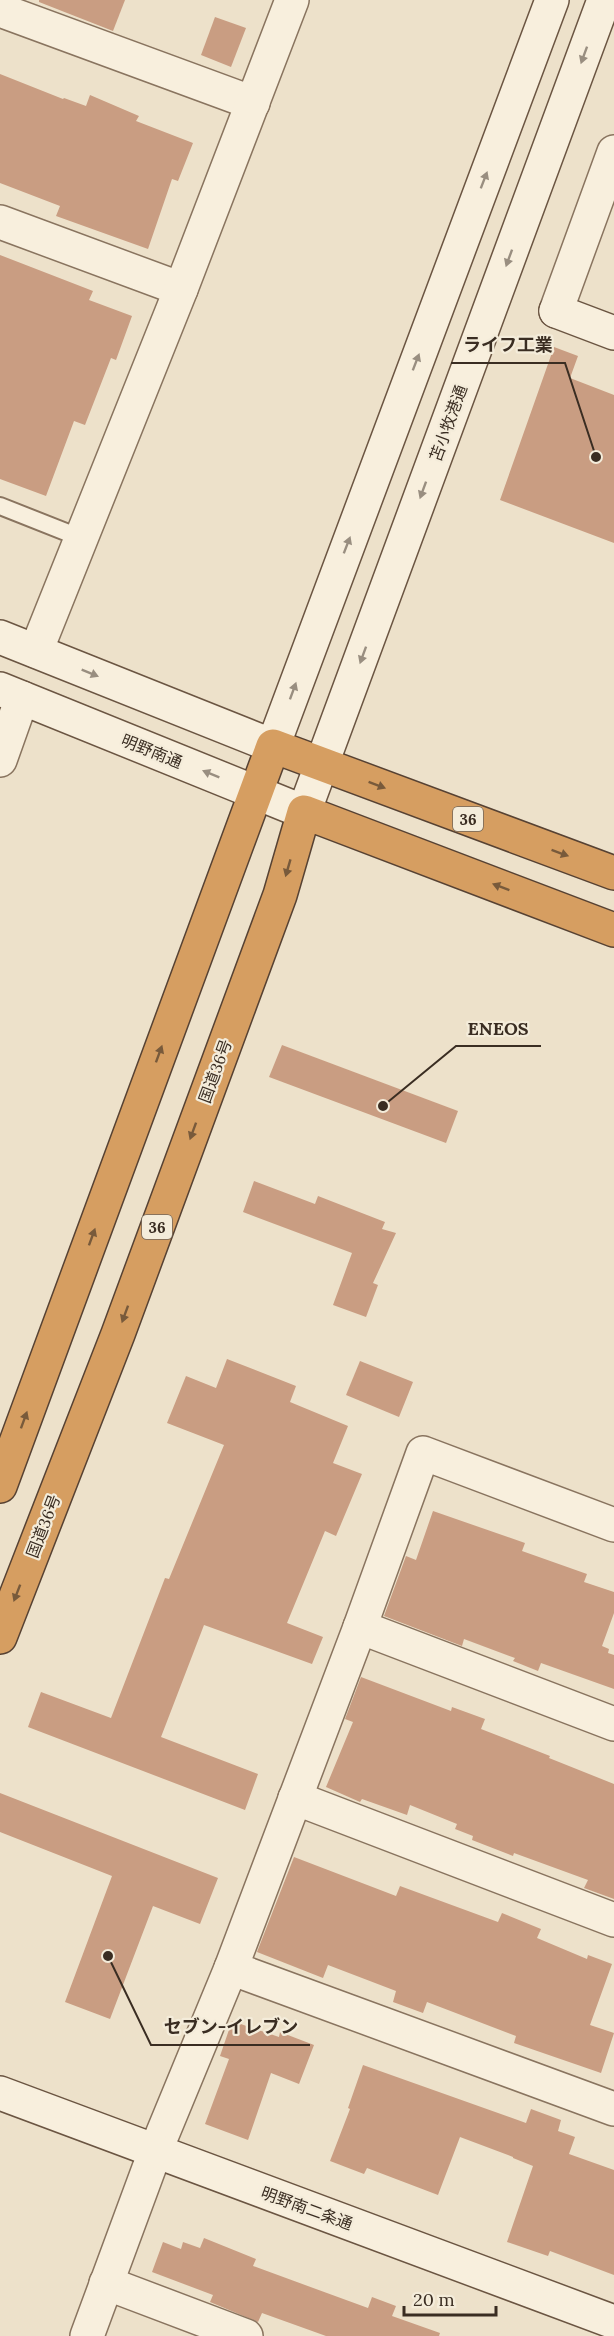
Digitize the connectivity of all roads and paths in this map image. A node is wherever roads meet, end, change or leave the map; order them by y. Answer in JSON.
{"nodes":[{"id":1,"x":292,"y":0,"type":"edge"},
{"id":2,"x":552,"y":0,"type":"edge"},
{"id":3,"x":604,"y":0,"type":"edge"},
{"id":4,"x":0,"y":10,"type":"edge"},
{"id":5,"x":253,"y":103,"type":"junction"},
{"id":6,"x":614,"y":152,"type":"edge"},
{"id":7,"x":0,"y":222,"type":"edge"},
{"id":8,"x":181,"y":289,"type":"junction"},
{"id":9,"x":614,"y":333,"type":"edge"},
{"id":10,"x":0,"y":506,"type":"edge"},
{"id":11,"x":81,"y":538,"type":"junction"},
{"id":12,"x":0,"y":637,"type":"edge"},
{"id":13,"x":36,"y":651,"type":"junction"},
{"id":14,"x":11,"y":694,"type":"edge"},
{"id":15,"x":273,"y":746,"type":"junction"},
{"id":16,"x":0,"y":760,"type":"edge"},
{"id":17,"x":322,"y":764,"type":"junction"},
{"id":18,"x":256,"y":792,"type":"junction"},
{"id":19,"x":304,"y":812,"type":"junction"},
{"id":20,"x":614,"y":873,"type":"edge"},
{"id":21,"x":614,"y":930,"type":"edge"},
{"id":22,"x":0,"y":1486,"type":"edge"},
{"id":23,"x":614,"y":1525,"type":"edge"},
{"id":24,"x":360,"y":1627,"type":"junction"},
{"id":25,"x":0,"y":1637,"type":"edge"},
{"id":26,"x":614,"y":1724,"type":"edge"},
{"id":27,"x":295,"y":1798,"type":"junction"},
{"id":28,"x":614,"y":1920,"type":"edge"},
{"id":29,"x":231,"y":1968,"type":"junction"},
{"id":30,"x":0,"y":2093,"type":"edge"},
{"id":31,"x":614,"y":2109,"type":"edge"},
{"id":32,"x":155,"y":2152,"type":"junction"},
{"id":33,"x":106,"y":2283,"type":"junction"},
{"id":34,"x":614,"y":2322,"type":"edge"},
{"id":35,"x":87,"y":2336,"type":"edge"},
{"id":36,"x":246,"y":2336,"type":"edge"}],
"edges":[{"from":1,"to":5,"type":"street"},
{"from":15,"to":2,"type":"street","one_way":true},
{"from":3,"to":17,"type":"street","name":"苫小牧港通","one_way":true},
{"from":4,"to":5,"type":"street"},
{"from":5,"to":8,"type":"street"},
{"from":6,"to":9,"type":"street"},
{"from":7,"to":8,"type":"street"},
{"from":8,"to":11,"type":"street"},
{"from":10,"to":11,"type":"lane"},
{"from":11,"to":13,"type":"street"},
{"from":12,"to":13,"type":"street"},
{"from":13,"to":15,"type":"street","one_way":true},
{"from":14,"to":16,"type":"street"},
{"from":18,"to":14,"type":"street","name":"明野南通","one_way":true},
{"from":15,"to":17,"type":"highway","number":"36"},
{"from":15,"to":18,"type":"highway"},
{"from":17,"to":19,"type":"street","name":"苫小牧港通"},
{"from":17,"to":20,"type":"highway","number":"36","one_way":true},
{"from":18,"to":19,"type":"street","name":"明野南通"},
{"from":22,"to":18,"type":"highway","one_way":true},
{"from":21,"to":19,"type":"highway","one_way":true},
{"from":19,"to":25,"type":"highway","name":"国道36号","number":"36","one_way":true},
{"from":23,"to":24,"type":"street"},
{"from":24,"to":26,"type":"street"},
{"from":24,"to":27,"type":"street"},
{"from":27,"to":28,"type":"street"},
{"from":27,"to":29,"type":"street"},
{"from":29,"to":31,"type":"street"},
{"from":29,"to":32,"type":"street"},
{"from":30,"to":32,"type":"street","name":"明野南二条通"},
{"from":32,"to":33,"type":"street"},
{"from":32,"to":34,"type":"street","name":"明野南二条通"},
{"from":33,"to":35,"type":"street"},
{"from":33,"to":36,"type":"street"}]}
